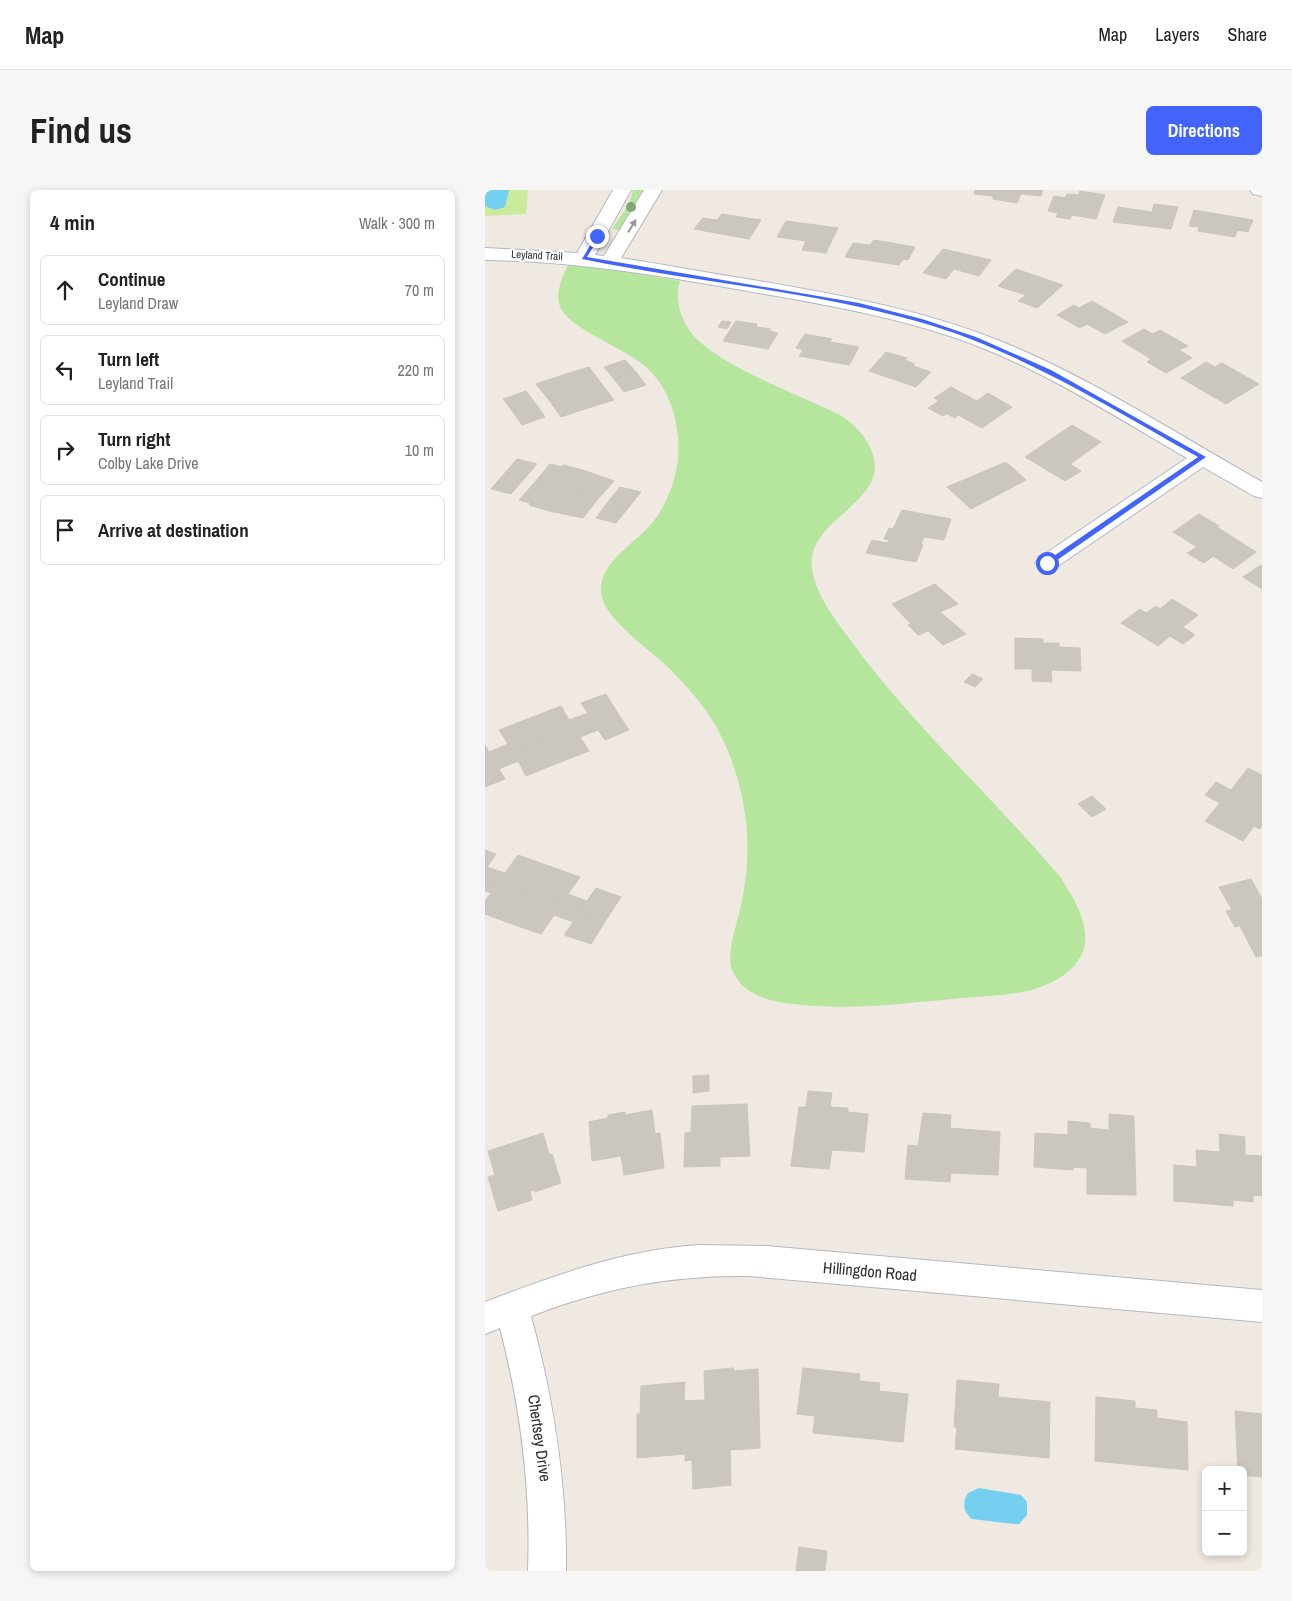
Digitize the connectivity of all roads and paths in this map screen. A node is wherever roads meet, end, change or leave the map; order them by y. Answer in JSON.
{"nodes":[{"id":1,"x":622,"y":190,"type":"edge"},
{"id":2,"x":653,"y":190,"type":"edge"},
{"id":3,"x":485,"y":254,"type":"edge"},
{"id":4,"x":584,"y":258,"type":"junction"},
{"id":5,"x":611,"y":261,"type":"junction"},
{"id":6,"x":1203,"y":457,"type":"junction"},
{"id":7,"x":1262,"y":491,"type":"edge"},
{"id":8,"x":1047,"y":563,"type":"dead end"},
{"id":9,"x":1262,"y":1306,"type":"edge"},
{"id":10,"x":498,"y":1313,"type":"edge"},
{"id":11,"x":547,"y":1571,"type":"edge"}],
"edges":[{"from":1,"to":4,"type":"street"},
{"from":5,"to":2,"type":"street","one_way":true},
{"from":3,"to":4,"type":"street","name":"Leyland Trail"},
{"from":4,"to":5,"type":"street","name":"Leyland Trail"},
{"from":5,"to":6,"type":"street","name":"Leyland Trail"},
{"from":6,"to":7,"type":"street","name":"Leyland Trail"},
{"from":6,"to":8,"type":"street"},
{"from":9,"to":10,"type":"street","name":"Hillingdon Road"},
{"from":10,"to":11,"type":"street","name":"Chertsey Drive"}]}
